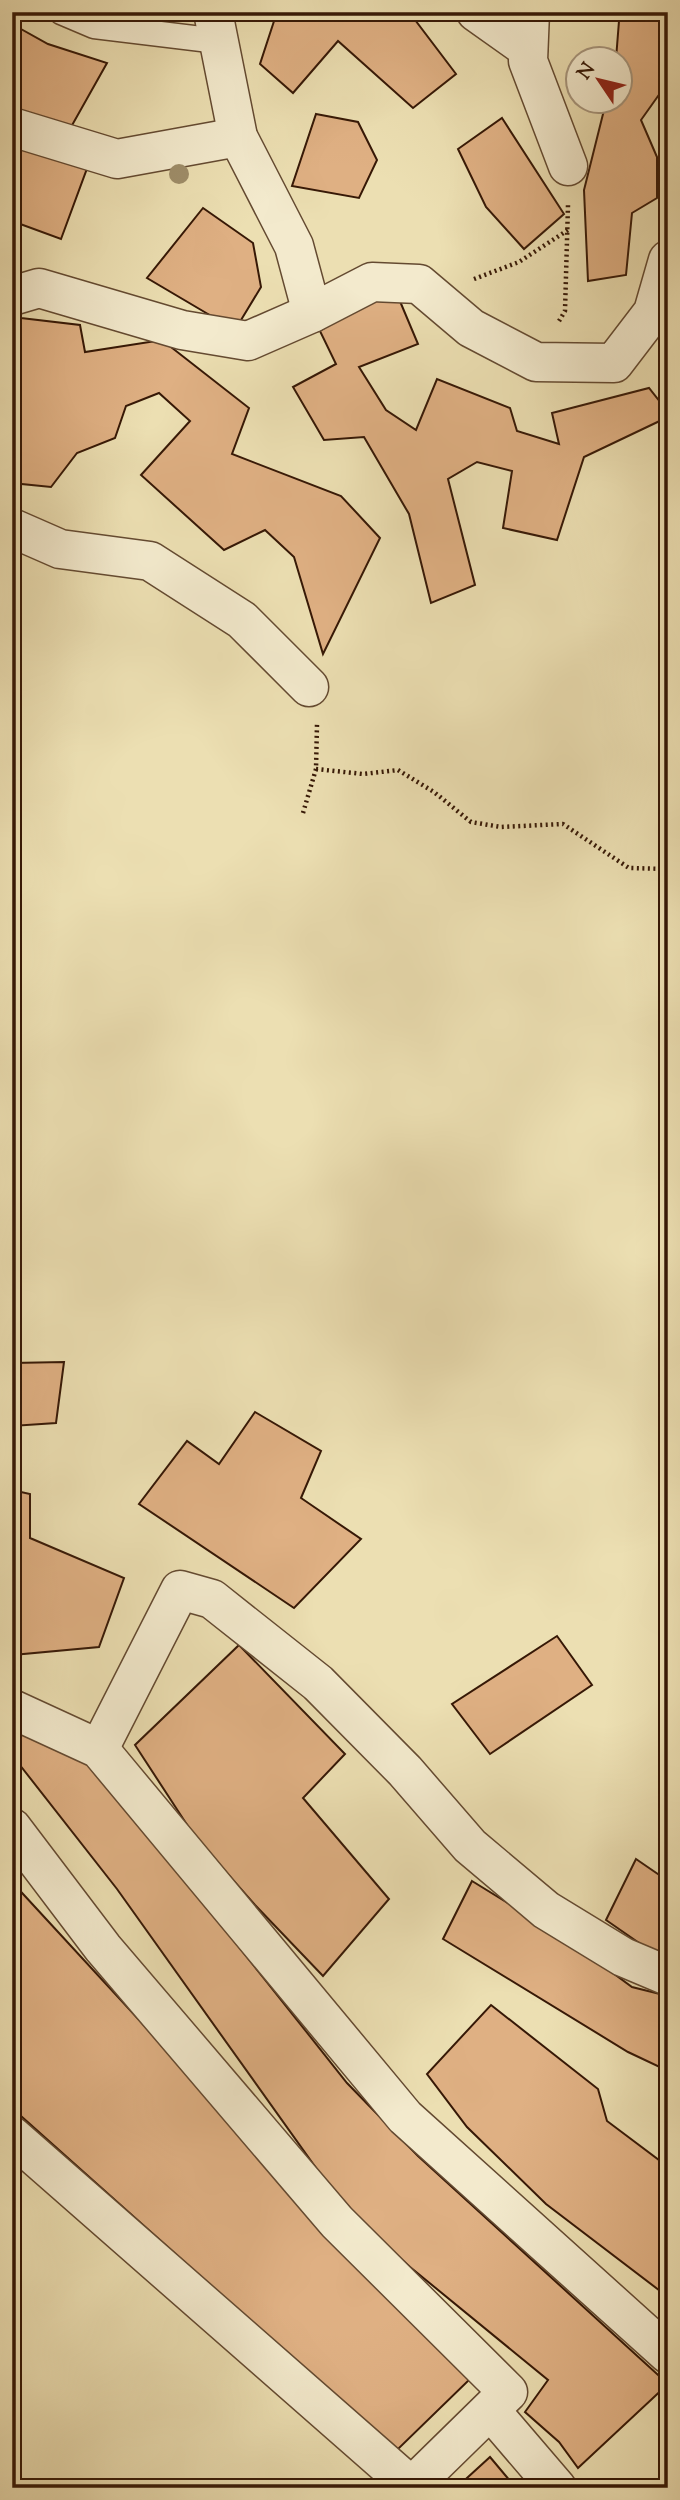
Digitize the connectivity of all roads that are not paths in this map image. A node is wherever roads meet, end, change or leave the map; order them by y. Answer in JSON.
{"nodes":[{"id":1,"x":61,"y":12,"type":"edge"},
{"id":2,"x":476,"y":12,"type":"edge"},
{"id":3,"x":216,"y":27,"type":"edge"},
{"id":4,"x":529,"y":30,"type":"edge"},
{"id":5,"x":12,"y":127,"type":"edge"},
{"id":6,"x":238,"y":137,"type":"junction"},
{"id":7,"x":568,"y":166,"type":"road end"},
{"id":8,"x":668,"y":260,"type":"edge"},
{"id":9,"x":12,"y":296,"type":"edge"},
{"id":10,"x":312,"y":313,"type":"junction"},
{"id":11,"x":12,"y":528,"type":"edge"},
{"id":12,"x":309,"y":687,"type":"road end"},
{"id":13,"x":12,"y":1709,"type":"edge"},
{"id":14,"x":99,"y":1749,"type":"junction"},
{"id":15,"x":12,"y":1828,"type":"edge"},
{"id":16,"x":668,"y":1976,"type":"edge"},
{"id":17,"x":12,"y":2136,"type":"edge"},
{"id":18,"x":668,"y":2354,"type":"edge"},
{"id":19,"x":499,"y":2401,"type":"junction"},
{"id":20,"x":410,"y":2487,"type":"edge"},
{"id":21,"x":557,"y":2488,"type":"edge"}],
"edges":[{"from":1,"to":3,"type":"lane"},
{"from":2,"to":4,"type":"street"},
{"from":3,"to":6,"type":"street"},
{"from":4,"to":7,"type":"street"},
{"from":5,"to":6,"type":"street"},
{"from":6,"to":10,"type":"street"},
{"from":8,"to":10,"type":"street"},
{"from":9,"to":10,"type":"street"},
{"from":11,"to":12,"type":"street"},
{"from":13,"to":14,"type":"street"},
{"from":14,"to":16,"type":"street"},
{"from":14,"to":18,"type":"street"},
{"from":15,"to":19,"type":"street"},
{"from":17,"to":20,"type":"street"},
{"from":19,"to":20,"type":"street"},
{"from":19,"to":21,"type":"street"}]}
